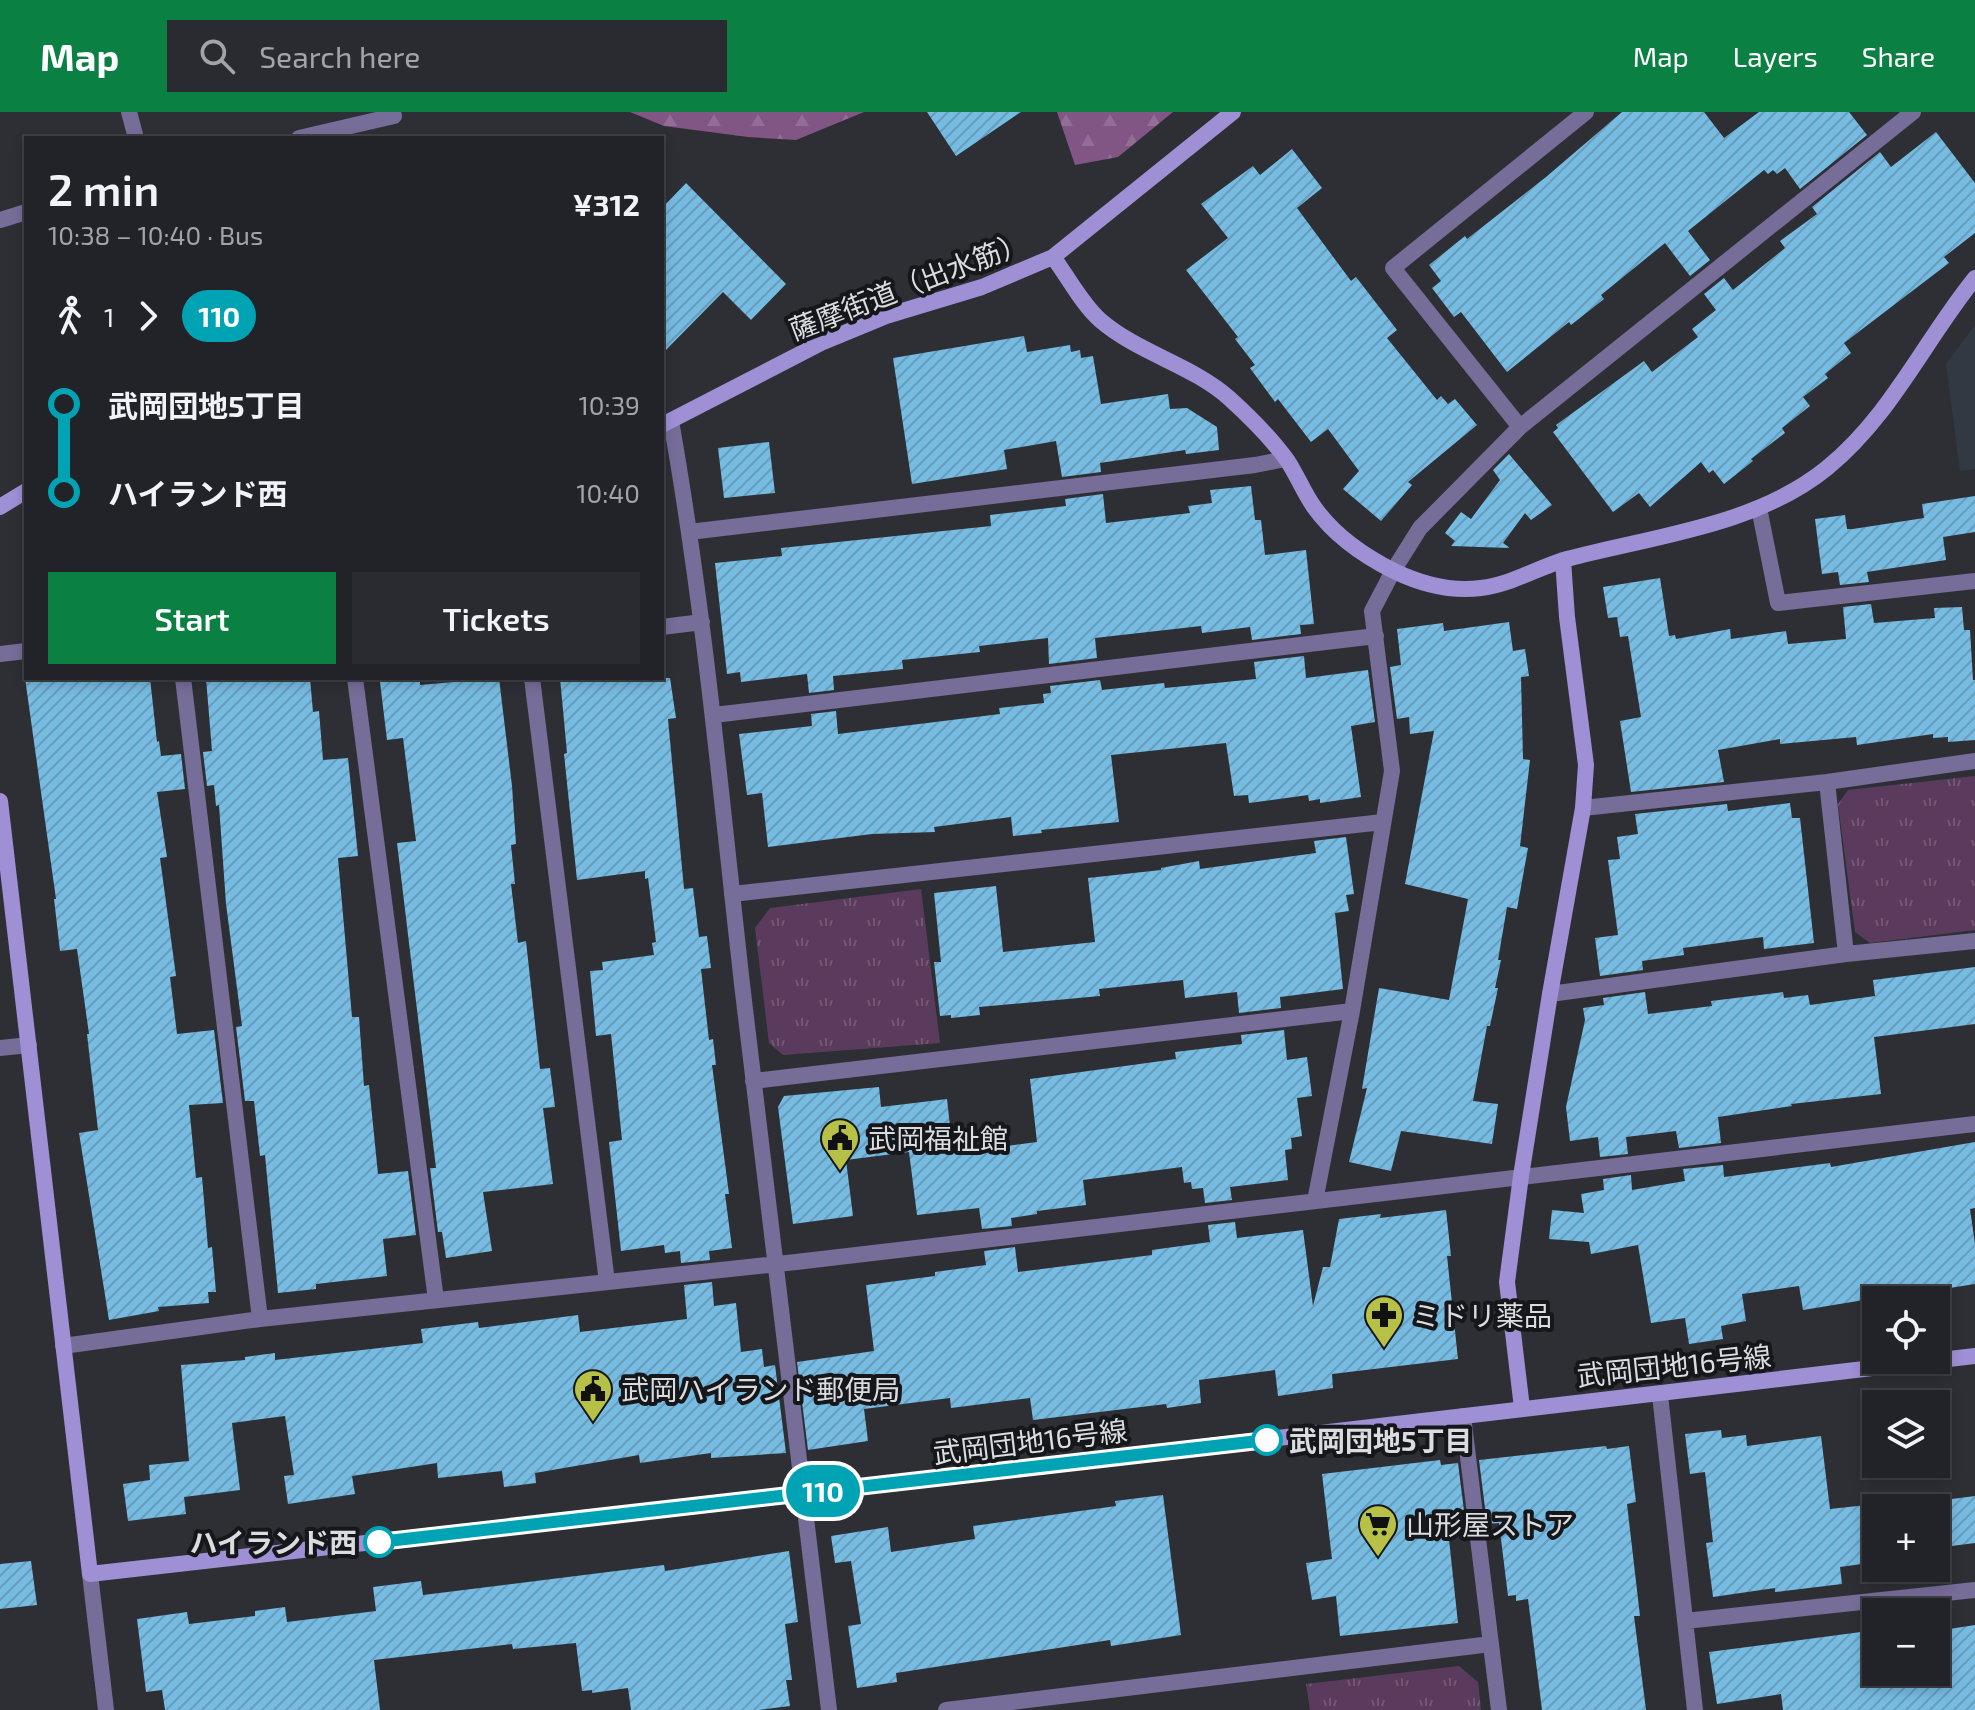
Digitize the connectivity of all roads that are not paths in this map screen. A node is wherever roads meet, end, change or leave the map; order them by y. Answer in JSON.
{"nodes":[{"id":1,"x":129,"y":112,"type":"edge"},
{"id":2,"x":392,"y":112,"type":"edge"},
{"id":3,"x":1233,"y":112,"type":"edge"},
{"id":4,"x":1586,"y":112,"type":"edge"},
{"id":5,"x":1913,"y":112,"type":"edge"},
{"id":6,"x":135,"y":136,"type":"edge"},
{"id":7,"x":308,"y":136,"type":"edge"},
{"id":8,"x":24,"y":213,"type":"edge"},
{"id":9,"x":0,"y":220,"type":"edge"},
{"id":10,"x":1053,"y":257,"type":"junction"},
{"id":11,"x":1975,"y":278,"type":"edge"},
{"id":12,"x":667,"y":423,"type":"edge"},
{"id":13,"x":1520,"y":427,"type":"junction"},
{"id":14,"x":1285,"y":459,"type":"junction"},
{"id":15,"x":24,"y":492,"type":"edge"},
{"id":16,"x":0,"y":507,"type":"edge"},
{"id":17,"x":1759,"y":508,"type":"junction"},
{"id":18,"x":689,"y":532,"type":"junction"},
{"id":19,"x":1563,"y":560,"type":"junction"},
{"id":20,"x":1393,"y":571,"type":"junction"},
{"id":21,"x":1975,"y":581,"type":"edge"},
{"id":22,"x":702,"y":622,"type":"junction"},
{"id":23,"x":664,"y":627,"type":"edge"},
{"id":24,"x":1376,"y":636,"type":"junction"},
{"id":25,"x":24,"y":651,"type":"edge"},
{"id":26,"x":0,"y":654,"type":"edge"},
{"id":27,"x":183,"y":680,"type":"edge"},
{"id":28,"x":355,"y":680,"type":"edge"},
{"id":29,"x":532,"y":680,"type":"edge"},
{"id":30,"x":714,"y":715,"type":"junction"},
{"id":31,"x":1975,"y":761,"type":"edge"},
{"id":32,"x":1827,"y":782,"type":"junction"},
{"id":33,"x":0,"y":801,"type":"edge"},
{"id":34,"x":1583,"y":808,"type":"junction"},
{"id":35,"x":1383,"y":822,"type":"junction"},
{"id":36,"x":732,"y":894,"type":"junction"},
{"id":37,"x":1975,"y":941,"type":"edge"},
{"id":38,"x":1846,"y":954,"type":"junction"},
{"id":39,"x":1550,"y":994,"type":"junction"},
{"id":40,"x":1352,"y":1011,"type":"junction"},
{"id":41,"x":29,"y":1045,"type":"junction"},
{"id":42,"x":0,"y":1048,"type":"edge"},
{"id":43,"x":753,"y":1081,"type":"junction"},
{"id":44,"x":1975,"y":1124,"type":"edge"},
{"id":45,"x":1521,"y":1176,"type":"junction"},
{"id":46,"x":1315,"y":1201,"type":"junction"},
{"id":47,"x":774,"y":1265,"type":"junction"},
{"id":48,"x":607,"y":1282,"type":"junction"},
{"id":49,"x":436,"y":1300,"type":"junction"},
{"id":50,"x":260,"y":1319,"type":"junction"},
{"id":51,"x":63,"y":1346,"type":"junction"},
{"id":52,"x":1975,"y":1356,"type":"edge"},
{"id":53,"x":1660,"y":1395,"type":"junction"},
{"id":54,"x":1522,"y":1408,"type":"junction"},
{"id":55,"x":1463,"y":1416,"type":"junction"},
{"id":56,"x":802,"y":1494,"type":"junction"},
{"id":57,"x":90,"y":1574,"type":"junction"},
{"id":58,"x":1975,"y":1590,"type":"edge"},
{"id":59,"x":1685,"y":1621,"type":"junction"},
{"id":60,"x":1491,"y":1644,"type":"junction"},
{"id":61,"x":106,"y":1710,"type":"edge"},
{"id":62,"x":829,"y":1710,"type":"edge"},
{"id":63,"x":946,"y":1710,"type":"edge"},
{"id":64,"x":1499,"y":1710,"type":"edge"},
{"id":65,"x":1695,"y":1710,"type":"edge"}],
"edges":[{"from":1,"to":6,"type":"street"},
{"from":2,"to":7,"type":"street"},
{"from":3,"to":10,"type":"street","name":"薩摩街道（出水筋）"},
{"from":4,"to":13,"type":"street"},
{"from":5,"to":13,"type":"street"},
{"from":8,"to":9,"type":"street"},
{"from":10,"to":12,"type":"street","name":"薩摩街道（出水筋）"},
{"from":10,"to":14,"type":"street"},
{"from":11,"to":17,"type":"street"},
{"from":12,"to":18,"type":"street"},
{"from":13,"to":20,"type":"street"},
{"from":14,"to":18,"type":"street"},
{"from":14,"to":20,"type":"street"},
{"from":15,"to":16,"type":"street"},
{"from":17,"to":19,"type":"street"},
{"from":17,"to":21,"type":"street"},
{"from":18,"to":22,"type":"street"},
{"from":19,"to":20,"type":"street"},
{"from":19,"to":34,"type":"street"},
{"from":20,"to":24,"type":"street"},
{"from":22,"to":23,"type":"street"},
{"from":22,"to":30,"type":"street"},
{"from":24,"to":30,"type":"street"},
{"from":24,"to":35,"type":"street"},
{"from":25,"to":26,"type":"street"},
{"from":27,"to":50,"type":"street"},
{"from":28,"to":49,"type":"street"},
{"from":29,"to":48,"type":"street"},
{"from":30,"to":36,"type":"street"},
{"from":31,"to":32,"type":"street"},
{"from":32,"to":34,"type":"street"},
{"from":32,"to":38,"type":"street"},
{"from":33,"to":41,"type":"street"},
{"from":34,"to":39,"type":"street"},
{"from":35,"to":36,"type":"street"},
{"from":35,"to":40,"type":"street"},
{"from":36,"to":43,"type":"street"},
{"from":37,"to":38,"type":"street"},
{"from":38,"to":39,"type":"street"},
{"from":39,"to":45,"type":"street"},
{"from":40,"to":43,"type":"street"},
{"from":40,"to":46,"type":"street"},
{"from":41,"to":42,"type":"street"},
{"from":41,"to":51,"type":"street"},
{"from":43,"to":47,"type":"street"},
{"from":44,"to":45,"type":"street"},
{"from":45,"to":46,"type":"street"},
{"from":45,"to":54,"type":"street"},
{"from":46,"to":47,"type":"street"},
{"from":47,"to":48,"type":"street"},
{"from":47,"to":56,"type":"street"},
{"from":48,"to":49,"type":"street"},
{"from":49,"to":50,"type":"street"},
{"from":50,"to":51,"type":"street"},
{"from":51,"to":57,"type":"street"},
{"from":52,"to":53,"type":"street","name":"武岡団地16号線"},
{"from":53,"to":54,"type":"street","name":"武岡団地16号線"},
{"from":53,"to":59,"type":"street"},
{"from":54,"to":55,"type":"street","name":"武岡団地16号線"},
{"from":55,"to":56,"type":"street","name":"武岡団地16号線"},
{"from":55,"to":60,"type":"street"},
{"from":56,"to":57,"type":"street","name":"武岡団地16号線"},
{"from":56,"to":62,"type":"street"},
{"from":57,"to":61,"type":"street"},
{"from":58,"to":59,"type":"street"},
{"from":59,"to":65,"type":"street"},
{"from":60,"to":63,"type":"street"},
{"from":60,"to":64,"type":"street"}]}
